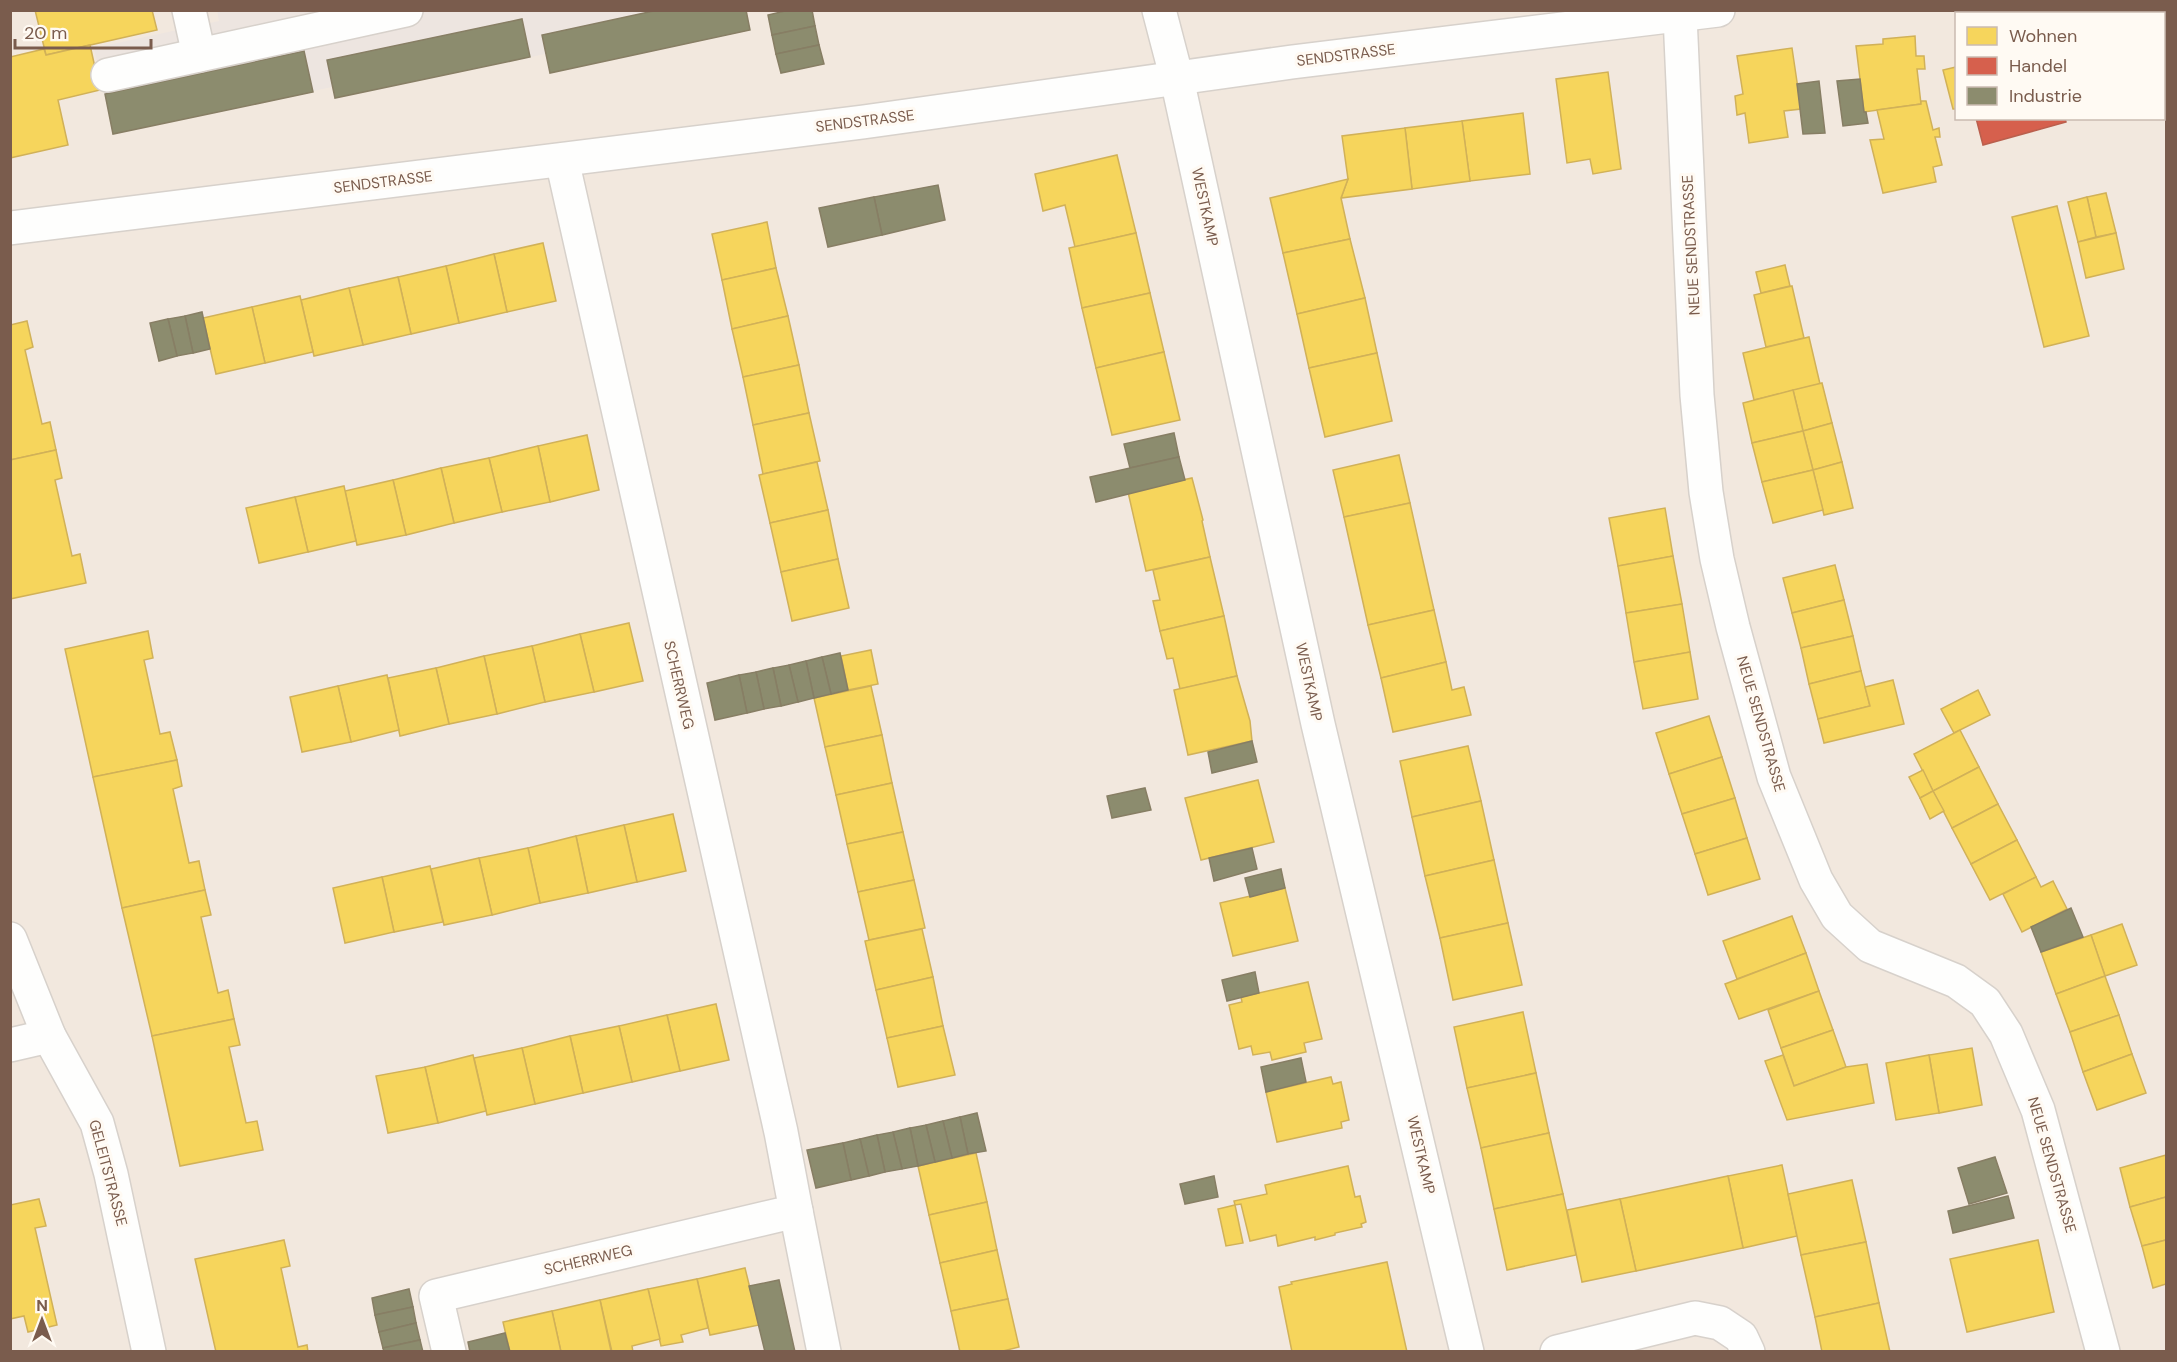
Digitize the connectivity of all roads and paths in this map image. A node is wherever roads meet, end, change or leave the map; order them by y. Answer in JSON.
{"nodes":[{"id":1,"x":189,"y":10,"type":"edge"},
{"id":2,"x":1159,"y":10,"type":"edge"},
{"id":3,"x":389,"y":12,"type":"edge"},
{"id":4,"x":1698,"y":13,"type":"edge"},
{"id":5,"x":199,"y":55,"type":"junction"},
{"id":6,"x":108,"y":75,"type":"dead end"},
{"id":7,"x":1177,"y":79,"type":"junction"},
{"id":8,"x":562,"y":160,"type":"junction"},
{"id":9,"x":10,"y":228,"type":"edge"},
{"id":10,"x":10,"y":939,"type":"edge"},
{"id":11,"x":49,"y":1036,"type":"junction"},
{"id":12,"x":10,"y":1045,"type":"edge"},
{"id":13,"x":796,"y":1211,"type":"junction"},
{"id":14,"x":149,"y":1352,"type":"edge"},
{"id":15,"x":448,"y":1352,"type":"edge"},
{"id":16,"x":825,"y":1352,"type":"edge"},
{"id":17,"x":1467,"y":1352,"type":"edge"},
{"id":18,"x":1557,"y":1352,"type":"edge"},
{"id":19,"x":1748,"y":1352,"type":"edge"},
{"id":20,"x":2103,"y":1352,"type":"edge"}],
"edges":[{"from":1,"to":5,"type":"street"},
{"from":2,"to":7,"type":"street","name":"WESTKAMP"},
{"from":3,"to":5,"type":"street"},
{"from":4,"to":7,"type":"street","name":"SENDSTRASSE"},
{"from":4,"to":20,"type":"street","name":"NEUE SENDSTRASSE"},
{"from":5,"to":6,"type":"street"},
{"from":7,"to":8,"type":"street","name":"SENDSTRASSE"},
{"from":7,"to":17,"type":"street","name":"WESTKAMP"},
{"from":8,"to":9,"type":"street","name":"SENDSTRASSE"},
{"from":8,"to":13,"type":"street","name":"SCHERRWEG"},
{"from":10,"to":11,"type":"street","name":"GELEITSTRASSE"},
{"from":11,"to":12,"type":"street"},
{"from":11,"to":14,"type":"street","name":"GELEITSTRASSE"},
{"from":13,"to":15,"type":"street","name":"SCHERRWEG"},
{"from":13,"to":16,"type":"street","name":"SCHERRWEG"},
{"from":18,"to":19,"type":"street"}]}
